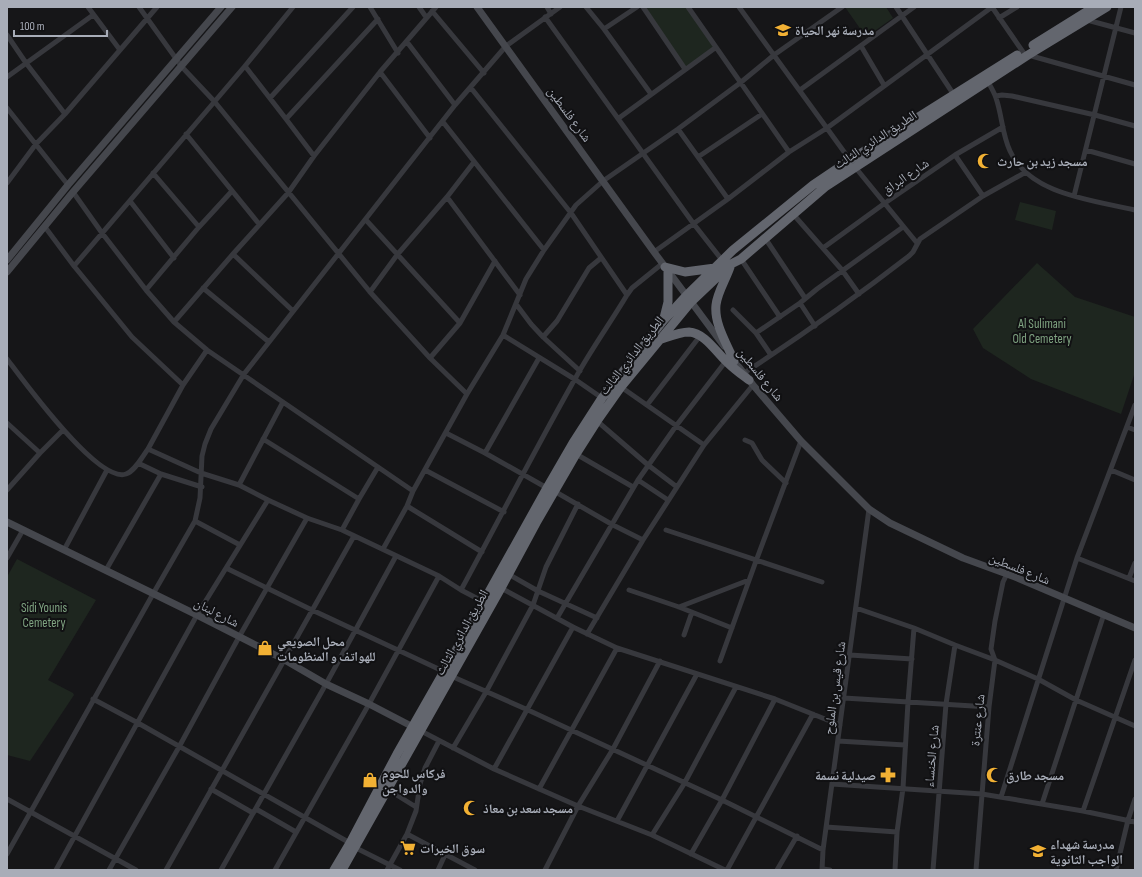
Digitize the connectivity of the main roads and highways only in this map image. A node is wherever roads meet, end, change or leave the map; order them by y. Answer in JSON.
{"nodes":[{"id":1,"x":1094,"y":7,"type":"edge"},
{"id":2,"x":1107,"y":7,"type":"edge"},
{"id":3,"x":1026,"y":53,"type":"junction"},
{"id":4,"x":852,"y":164,"type":"junction"},
{"id":5,"x":731,"y":264,"type":"junction"},
{"id":6,"x":714,"y":268,"type":"junction"},
{"id":7,"x":688,"y":299,"type":"junction"},
{"id":8,"x":663,"y":321,"type":"junction"},
{"id":9,"x":659,"y":340,"type":"junction"},
{"id":10,"x":730,"y":361,"type":"junction"},
{"id":11,"x":749,"y":379,"type":"road end"},
{"id":12,"x":551,"y":490,"type":"junction"},
{"id":13,"x":448,"y":674,"type":"junction"},
{"id":14,"x":417,"y":729,"type":"junction"},
{"id":15,"x":352,"y":845,"type":"junction"},
{"id":16,"x":334,"y":870,"type":"edge"},
{"id":17,"x":342,"y":870,"type":"edge"}],
"edges":[{"from":1,"to":3,"type":"highway","name":"الطريق الدائري الثالث"},
{"from":2,"to":3,"type":"highway","name":"الطريق الدائري الثالث"},
{"from":3,"to":4,"type":"highway","name":"الطريق الدائري الثالث"},
{"from":3,"to":4,"type":"highway","name":"الطريق الدائري الثالث"},
{"from":4,"to":5,"type":"highway","name":"الطريق الدائري الثالث"},
{"from":4,"to":6,"type":"highway","name":"الطريق الدائري الثالث"},
{"from":5,"to":7,"type":"highway","name":"الطريق الدائري الثالث"},
{"from":5,"to":10,"type":"highway"},
{"from":6,"to":7,"type":"highway","name":"الطريق الدائري الثالث"},
{"from":6,"to":8,"type":"highway"},
{"from":7,"to":8,"type":"highway","name":"الطريق الدائري الثالث"},
{"from":7,"to":9,"type":"highway","name":"الطريق الدائري الثالث"},
{"from":8,"to":12,"type":"highway","name":"الطريق الدائري الثالث"},
{"from":9,"to":10,"type":"highway"},
{"from":9,"to":12,"type":"highway","name":"الطريق الدائري الثالث"},
{"from":10,"to":11,"type":"highway"},
{"from":12,"to":13,"type":"highway","name":"الطريق الدائري الثالث"},
{"from":12,"to":13,"type":"highway","name":"الطريق الدائري الثالث"},
{"from":13,"to":14,"type":"highway","name":"الطريق الدائري الثالث"},
{"from":14,"to":15,"type":"highway","name":"الطريق الدائري الثالث"},
{"from":14,"to":15,"type":"highway","name":"الطريق الدائري الثالث"},
{"from":15,"to":16,"type":"highway","name":"الطريق الدائري الثالث"},
{"from":15,"to":17,"type":"highway","name":"الطريق الدائري الثالث"}]}
